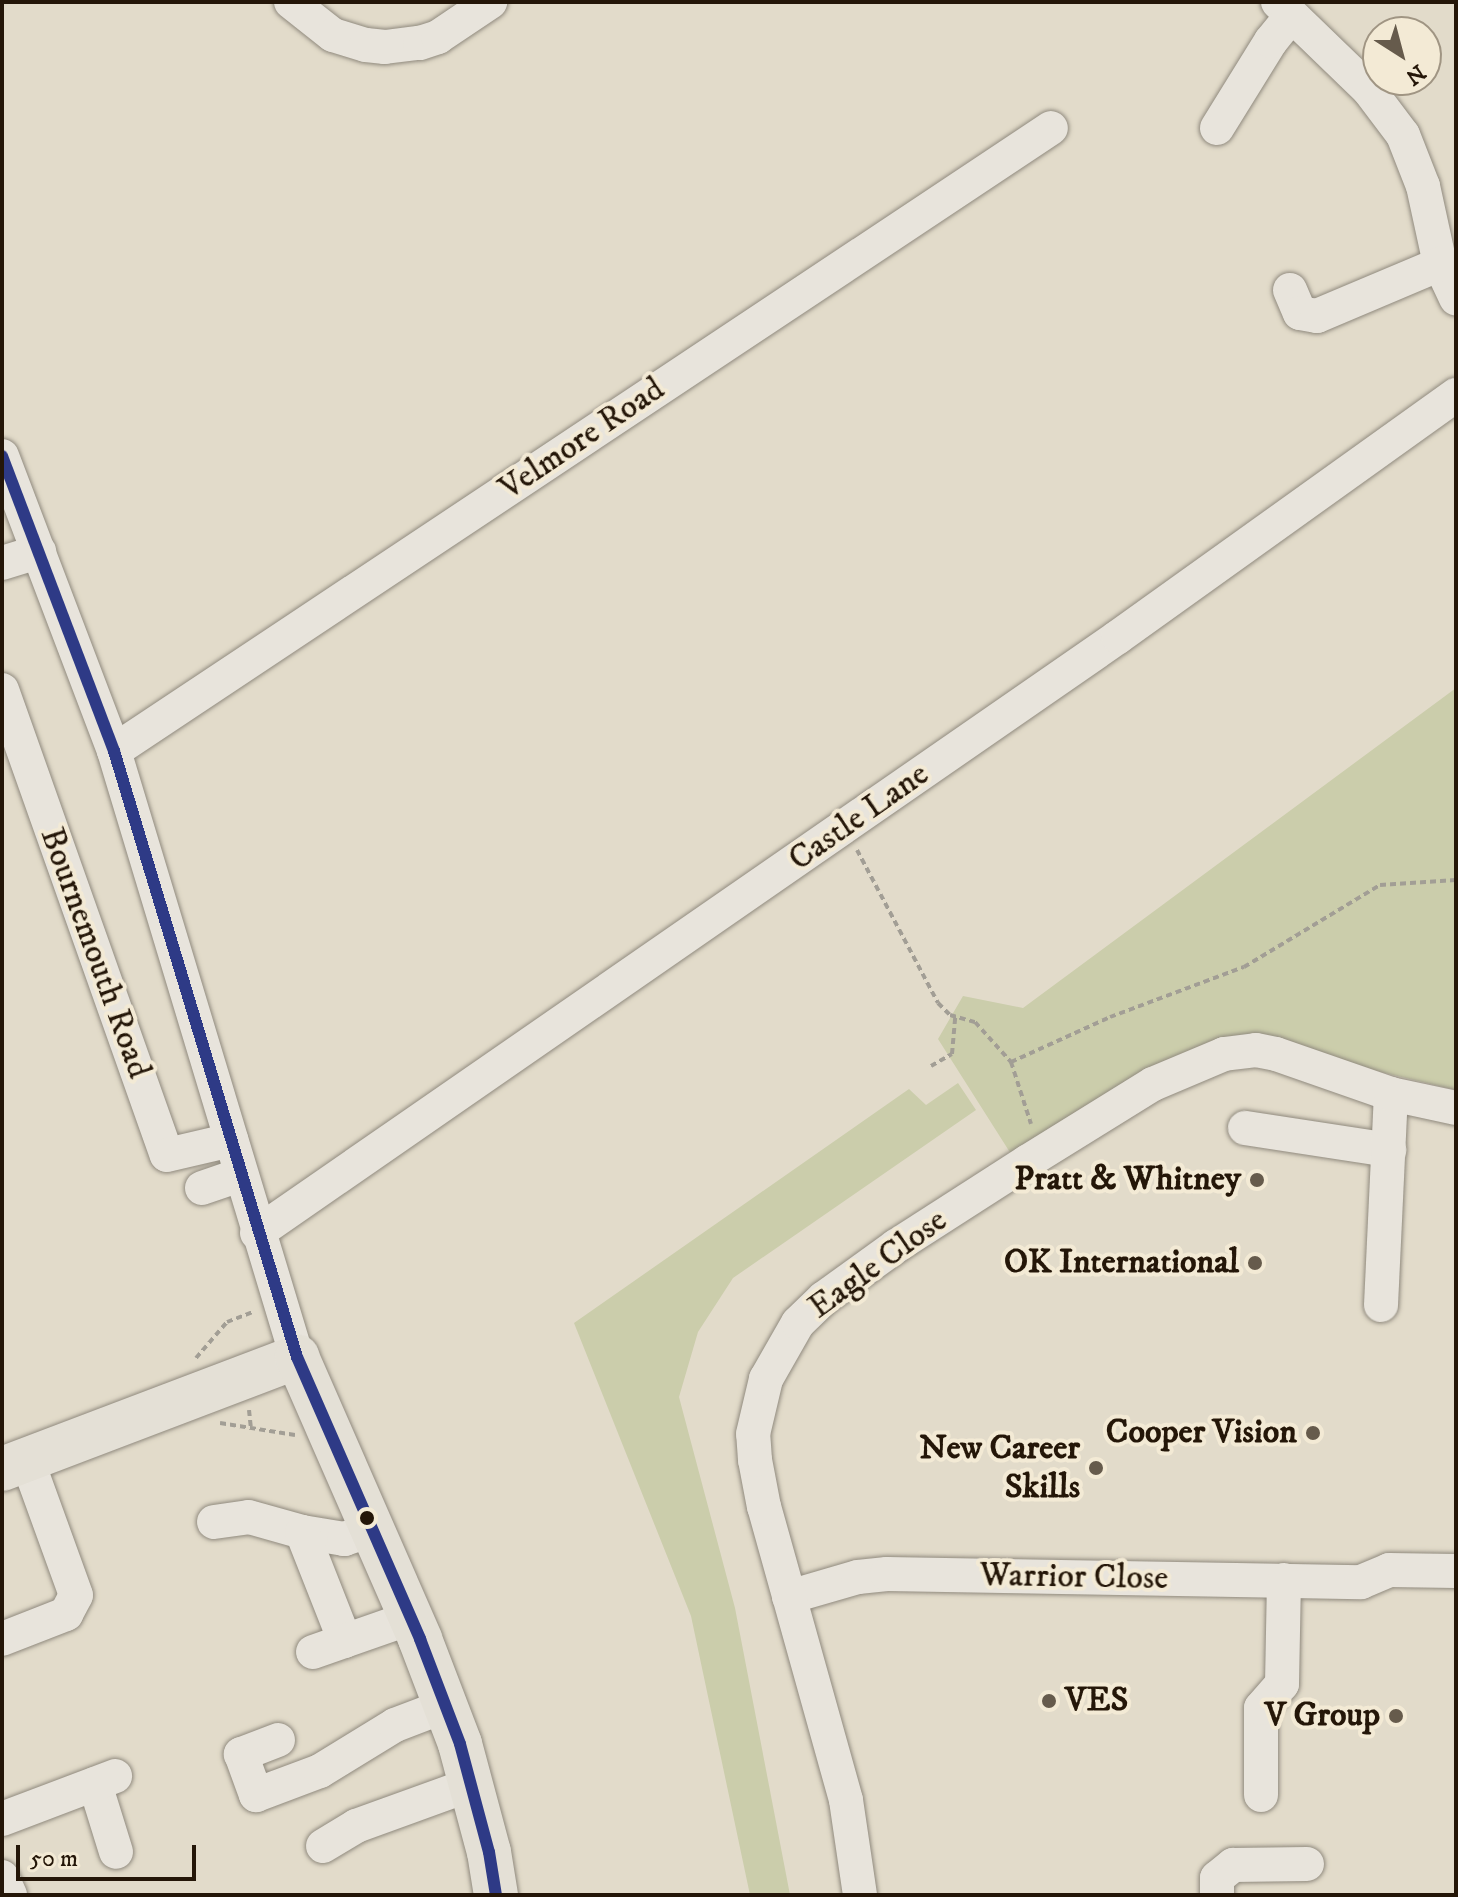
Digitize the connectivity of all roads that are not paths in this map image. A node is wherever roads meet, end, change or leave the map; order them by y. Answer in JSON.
{"nodes":[{"id":1,"x":291,"y":2,"type":"edge"},
{"id":2,"x":490,"y":2,"type":"edge"},
{"id":3,"x":1284,"y":9,"type":"edge"},
{"id":4,"x":1051,"y":128,"type":"dead end"},
{"id":5,"x":1217,"y":128,"type":"dead end"},
{"id":6,"x":1442,"y":210,"type":"edge"},
{"id":7,"x":1440,"y":264,"type":"junction"},
{"id":8,"x":1290,"y":290,"type":"dead end"},
{"id":9,"x":1456,"y":298,"type":"edge"},
{"id":10,"x":1456,"y":395,"type":"edge"},
{"id":11,"x":2,"y":456,"type":"edge"},
{"id":12,"x":39,"y":552,"type":"junction"},
{"id":13,"x":2,"y":563,"type":"edge"},
{"id":14,"x":2,"y":690,"type":"edge"},
{"id":15,"x":114,"y":751,"type":"junction"},
{"id":16,"x":1391,"y":1094,"type":"junction"},
{"id":17,"x":1456,"y":1108,"type":"edge"},
{"id":18,"x":1245,"y":1128,"type":"dead end"},
{"id":19,"x":231,"y":1140,"type":"junction"},
{"id":20,"x":1389,"y":1150,"type":"junction"},
{"id":21,"x":240,"y":1175,"type":"junction"},
{"id":22,"x":202,"y":1188,"type":"dead end"},
{"id":23,"x":257,"y":1233,"type":"junction"},
{"id":24,"x":1381,"y":1305,"type":"dead end"},
{"id":25,"x":297,"y":1357,"type":"junction"},
{"id":26,"x":15,"y":1464,"type":"edge"},
{"id":27,"x":214,"y":1522,"type":"dead end"},
{"id":28,"x":371,"y":1530,"type":"junction"},
{"id":29,"x":302,"y":1532,"type":"junction"},
{"id":30,"x":1456,"y":1571,"type":"edge"},
{"id":31,"x":1284,"y":1580,"type":"junction"},
{"id":32,"x":789,"y":1597,"type":"junction"},
{"id":33,"x":410,"y":1618,"type":"junction"},
{"id":34,"x":2,"y":1639,"type":"edge"},
{"id":35,"x":345,"y":1641,"type":"junction"},
{"id":36,"x":313,"y":1652,"type":"dead end"},
{"id":37,"x":278,"y":1740,"type":"dead end"},
{"id":38,"x":453,"y":1747,"type":"junction"},
{"id":39,"x":1261,"y":1795,"type":"dead end"},
{"id":40,"x":2,"y":1819,"type":"edge"},
{"id":41,"x":323,"y":1846,"type":"dead end"},
{"id":42,"x":116,"y":1852,"type":"dead end"},
{"id":43,"x":1307,"y":1864,"type":"dead end"},
{"id":44,"x":2,"y":1877,"type":"edge"},
{"id":45,"x":10,"y":1895,"type":"edge"},
{"id":46,"x":496,"y":1895,"type":"edge"},
{"id":47,"x":860,"y":1895,"type":"edge"},
{"id":48,"x":1217,"y":1895,"type":"edge"}],
"edges":[{"from":1,"to":2,"type":"street"},
{"from":3,"to":5,"type":"street"},
{"from":3,"to":6,"type":"street"},
{"from":4,"to":15,"type":"street","name":"Velmore Road"},
{"from":6,"to":7,"type":"street"},
{"from":7,"to":8,"type":"street"},
{"from":7,"to":9,"type":"street"},
{"from":10,"to":23,"type":"street","name":"Castle Lane"},
{"from":11,"to":12,"type":"street","name":"Bournemouth Road"},
{"from":12,"to":13,"type":"street"},
{"from":12,"to":15,"type":"street","name":"Bournemouth Road"},
{"from":14,"to":19,"type":"street","name":"Bournemouth Road"},
{"from":15,"to":19,"type":"street","name":"Bournemouth Road"},
{"from":16,"to":17,"type":"street","name":"Eagle Close"},
{"from":16,"to":20,"type":"street"},
{"from":16,"to":32,"type":"street","name":"Eagle Close"},
{"from":18,"to":20,"type":"street"},
{"from":19,"to":21,"type":"street","name":"Bournemouth Road"},
{"from":20,"to":24,"type":"street"},
{"from":21,"to":22,"type":"street"},
{"from":21,"to":23,"type":"street","name":"Bournemouth Road"},
{"from":23,"to":25,"type":"street","name":"Bournemouth Road"},
{"from":25,"to":26,"type":"main road"},
{"from":25,"to":28,"type":"main road","name":"Bournemouth Road"},
{"from":26,"to":34,"type":"street"},
{"from":27,"to":29,"type":"street"},
{"from":28,"to":29,"type":"street"},
{"from":28,"to":33,"type":"main road","name":"Bournemouth Road"},
{"from":29,"to":35,"type":"street"},
{"from":30,"to":31,"type":"street","name":"Warrior Close"},
{"from":31,"to":32,"type":"street","name":"Warrior Close"},
{"from":31,"to":39,"type":"street"},
{"from":32,"to":47,"type":"street","name":"Eagle Close"},
{"from":33,"to":35,"type":"street"},
{"from":33,"to":38,"type":"main road","name":"Bournemouth Road"},
{"from":35,"to":36,"type":"street"},
{"from":37,"to":38,"type":"street"},
{"from":38,"to":41,"type":"street"},
{"from":38,"to":46,"type":"main road","name":"Bournemouth Road"},
{"from":40,"to":42,"type":"street"},
{"from":43,"to":48,"type":"street"},
{"from":44,"to":45,"type":"street"}]}
